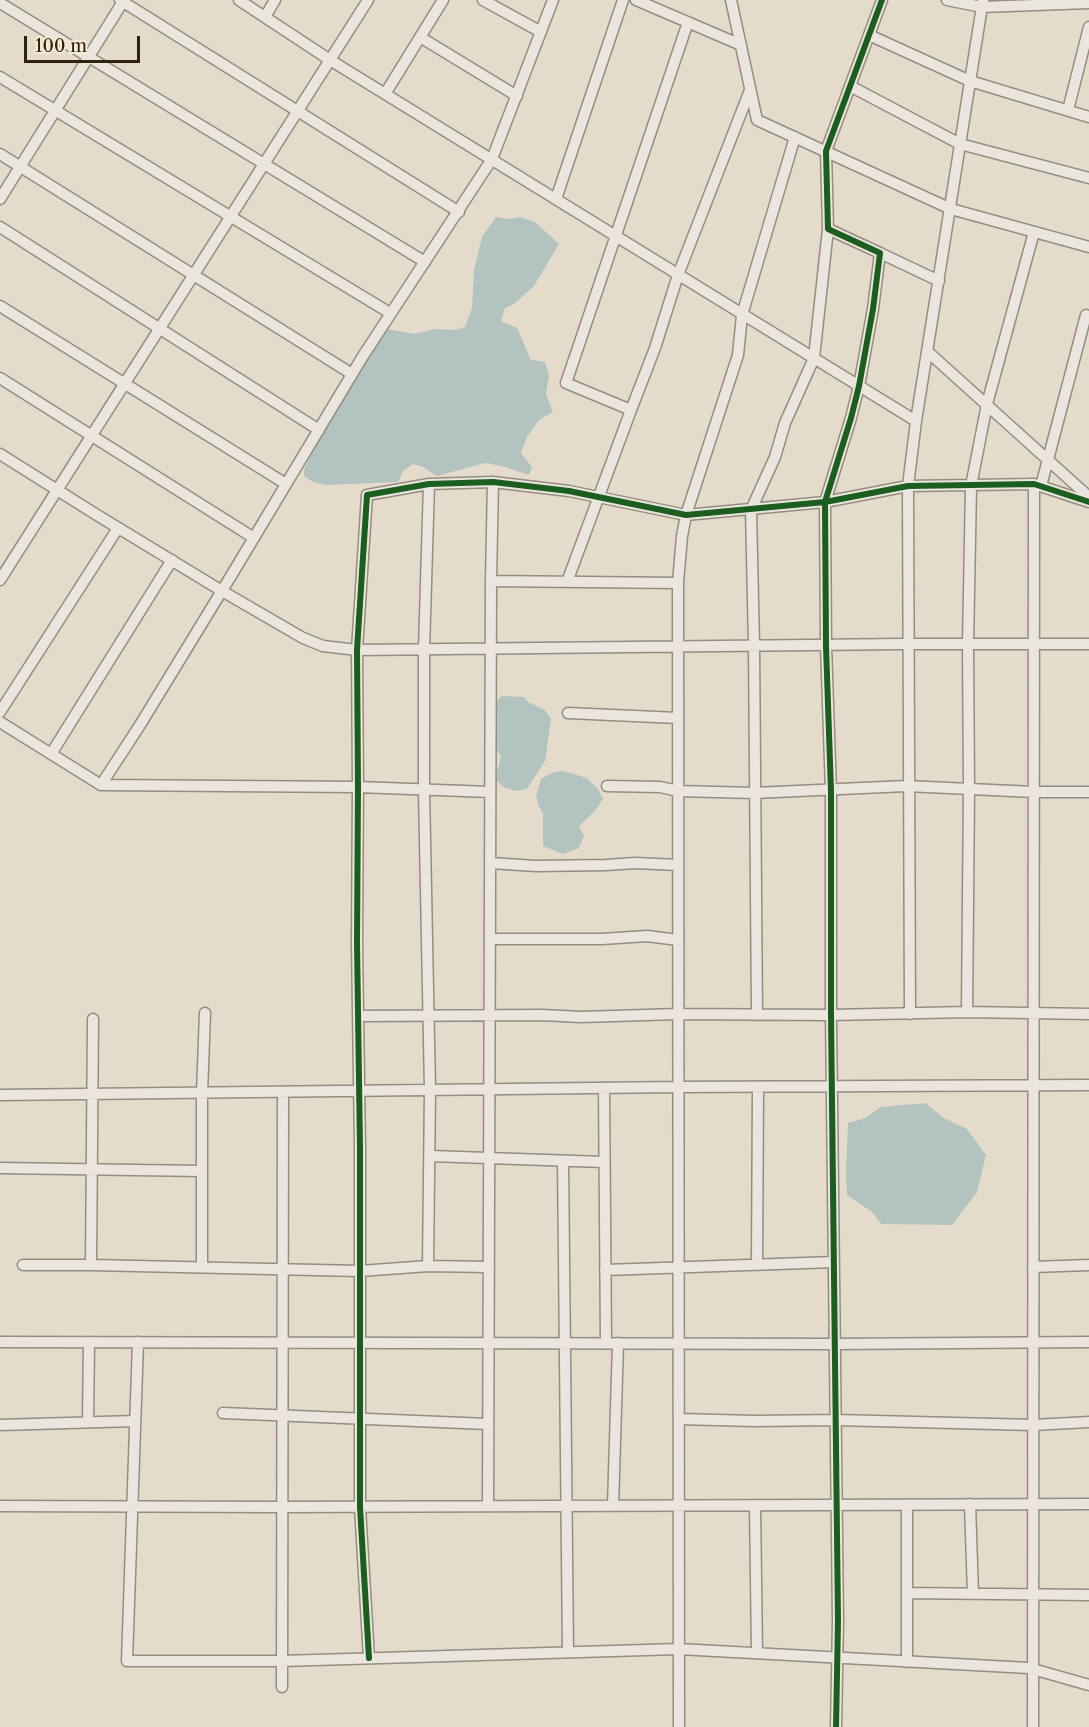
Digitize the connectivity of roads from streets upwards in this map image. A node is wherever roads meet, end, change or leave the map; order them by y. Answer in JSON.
{"nodes":[{"id":1,"x":239,"y":0,"type":"edge"},
{"id":2,"x":275,"y":0,"type":"edge"},
{"id":3,"x":368,"y":0,"type":"edge"},
{"id":4,"x":443,"y":0,"type":"edge"},
{"id":5,"x":483,"y":0,"type":"edge"},
{"id":6,"x":553,"y":0,"type":"edge"},
{"id":7,"x":623,"y":0,"type":"edge"},
{"id":8,"x":636,"y":0,"type":"edge"},
{"id":9,"x":731,"y":0,"type":"edge"},
{"id":10,"x":882,"y":0,"type":"edge"},
{"id":11,"x":947,"y":0,"type":"edge"},
{"id":12,"x":123,"y":1,"type":"edge"},
{"id":13,"x":0,"y":3,"type":"edge"},
{"id":14,"x":1089,"y":3,"type":"edge"},
{"id":15,"x":983,"y":4,"type":"edge"},
{"id":16,"x":265,"y":17,"type":"junction"},
{"id":17,"x":688,"y":22,"type":"junction"},
{"id":18,"x":1089,"y":27,"type":"edge"},
{"id":19,"x":541,"y":33,"type":"junction"},
{"id":20,"x":869,"y":35,"type":"junction"},
{"id":21,"x":420,"y":37,"type":"junction"},
{"id":22,"x":741,"y":45,"type":"junction"},
{"id":23,"x":89,"y":57,"type":"junction"},
{"id":24,"x":330,"y":60,"type":"junction"},
{"id":25,"x":0,"y":77,"type":"edge"},
{"id":26,"x":970,"y":81,"type":"junction"},
{"id":27,"x":850,"y":86,"type":"junction"},
{"id":28,"x":750,"y":90,"type":"junction"},
{"id":29,"x":385,"y":93,"type":"junction"},
{"id":30,"x":517,"y":96,"type":"junction"},
{"id":31,"x":56,"y":110,"type":"junction"},
{"id":32,"x":298,"y":110,"type":"junction"},
{"id":33,"x":1068,"y":110,"type":"junction"},
{"id":34,"x":1089,"y":117,"type":"edge"},
{"id":35,"x":795,"y":137,"type":"junction"},
{"id":36,"x":960,"y":144,"type":"junction"},
{"id":37,"x":826,"y":151,"type":"junction"},
{"id":38,"x":0,"y":154,"type":"edge"},
{"id":39,"x":492,"y":159,"type":"junction"},
{"id":40,"x":265,"y":163,"type":"junction"},
{"id":41,"x":21,"y":166,"type":"junction"},
{"id":42,"x":1089,"y":178,"type":"edge"},
{"id":43,"x":0,"y":199,"type":"edge"},
{"id":44,"x":556,"y":199,"type":"junction"},
{"id":45,"x":951,"y":209,"type":"junction"},
{"id":46,"x":459,"y":212,"type":"junction"},
{"id":47,"x":231,"y":216,"type":"junction"},
{"id":48,"x":0,"y":226,"type":"edge"},
{"id":49,"x":828,"y":229,"type":"junction"},
{"id":50,"x":1034,"y":232,"type":"junction"},
{"id":51,"x":617,"y":237,"type":"junction"},
{"id":52,"x":1089,"y":247,"type":"edge"},
{"id":53,"x":880,"y":253,"type":"junction"},
{"id":54,"x":425,"y":261,"type":"junction"},
{"id":55,"x":194,"y":274,"type":"junction"},
{"id":56,"x":678,"y":275,"type":"junction"},
{"id":57,"x":939,"y":282,"type":"junction"},
{"id":58,"x":0,"y":306,"type":"edge"},
{"id":59,"x":390,"y":313,"type":"junction"},
{"id":60,"x":742,"y":315,"type":"junction"},
{"id":61,"x":1086,"y":315,"type":"dead end"},
{"id":62,"x":160,"y":328,"type":"junction"},
{"id":63,"x":927,"y":351,"type":"junction"},
{"id":64,"x":813,"y":358,"type":"junction"},
{"id":65,"x":352,"y":374,"type":"junction"},
{"id":66,"x":0,"y":378,"type":"edge"},
{"id":67,"x":125,"y":384,"type":"junction"},
{"id":68,"x":859,"y":386,"type":"junction"},
{"id":69,"x":987,"y":404,"type":"junction"},
{"id":70,"x":631,"y":410,"type":"junction"},
{"id":71,"x":916,"y":421,"type":"junction"},
{"id":72,"x":319,"y":430,"type":"junction"},
{"id":73,"x":92,"y":436,"type":"junction"},
{"id":74,"x":0,"y":454,"type":"edge"},
{"id":75,"x":1048,"y":459,"type":"junction"},
{"id":76,"x":493,"y":482,"type":"junction"},
{"id":77,"x":286,"y":484,"type":"junction"},
{"id":78,"x":429,"y":484,"type":"junction"},
{"id":79,"x":1037,"y":485,"type":"junction"},
{"id":80,"x":908,"y":486,"type":"junction"},
{"id":81,"x":971,"y":486,"type":"junction"},
{"id":82,"x":57,"y":490,"type":"junction"},
{"id":83,"x":598,"y":497,"type":"junction"},
{"id":84,"x":1089,"y":497,"type":"edge"},
{"id":85,"x":825,"y":502,"type":"junction"},
{"id":86,"x":1089,"y":502,"type":"edge"},
{"id":87,"x":751,"y":510,"type":"junction"},
{"id":88,"x":686,"y":515,"type":"junction"},
{"id":89,"x":118,"y":528,"type":"junction"},
{"id":90,"x":254,"y":538,"type":"junction"},
{"id":91,"x":172,"y":560,"type":"junction"},
{"id":92,"x":1,"y":576,"type":"edge"},
{"id":93,"x":490,"y":581,"type":"junction"},
{"id":94,"x":567,"y":582,"type":"junction"},
{"id":95,"x":678,"y":583,"type":"junction"},
{"id":96,"x":222,"y":591,"type":"junction"},
{"id":97,"x":909,"y":644,"type":"junction"},
{"id":98,"x":1089,"y":644,"type":"edge"},
{"id":99,"x":969,"y":645,"type":"junction"},
{"id":100,"x":1034,"y":645,"type":"junction"},
{"id":101,"x":754,"y":646,"type":"junction"},
{"id":102,"x":826,"y":646,"type":"junction"},
{"id":103,"x":678,"y":647,"type":"junction"},
{"id":104,"x":490,"y":648,"type":"junction"},
{"id":105,"x":424,"y":649,"type":"junction"},
{"id":106,"x":357,"y":650,"type":"junction"},
{"id":107,"x":0,"y":712,"type":"edge"},
{"id":108,"x":568,"y":713,"type":"dead end"},
{"id":109,"x":678,"y":718,"type":"junction"},
{"id":110,"x":0,"y":722,"type":"edge"},
{"id":111,"x":51,"y":754,"type":"junction"},
{"id":112,"x":101,"y":785,"type":"junction"},
{"id":113,"x":607,"y":786,"type":"dead end"},
{"id":114,"x":909,"y":786,"type":"junction"},
{"id":115,"x":358,"y":787,"type":"junction"},
{"id":116,"x":969,"y":789,"type":"junction"},
{"id":117,"x":424,"y":790,"type":"junction"},
{"id":118,"x":831,"y":790,"type":"junction"},
{"id":119,"x":678,"y":791,"type":"junction"},
{"id":120,"x":490,"y":792,"type":"junction"},
{"id":121,"x":1034,"y":792,"type":"junction"},
{"id":122,"x":1089,"y":792,"type":"edge"},
{"id":123,"x":754,"y":793,"type":"junction"},
{"id":124,"x":490,"y":863,"type":"junction"},
{"id":125,"x":678,"y":865,"type":"junction"},
{"id":126,"x":490,"y":939,"type":"junction"},
{"id":127,"x":678,"y":940,"type":"junction"},
{"id":128,"x":967,"y":1012,"type":"junction"},
{"id":129,"x":205,"y":1013,"type":"dead end"},
{"id":130,"x":678,"y":1014,"type":"junction"},
{"id":131,"x":910,"y":1014,"type":"junction"},
{"id":132,"x":1089,"y":1014,"type":"edge"},
{"id":133,"x":428,"y":1015,"type":"junction"},
{"id":134,"x":831,"y":1015,"type":"junction"},
{"id":135,"x":1034,"y":1015,"type":"junction"},
{"id":136,"x":358,"y":1016,"type":"junction"},
{"id":137,"x":490,"y":1016,"type":"junction"},
{"id":138,"x":757,"y":1016,"type":"junction"},
{"id":139,"x":93,"y":1019,"type":"dead end"},
{"id":140,"x":1034,"y":1085,"type":"junction"},
{"id":141,"x":1089,"y":1085,"type":"edge"},
{"id":142,"x":758,"y":1086,"type":"junction"},
{"id":143,"x":832,"y":1086,"type":"junction"},
{"id":144,"x":678,"y":1087,"type":"junction"},
{"id":145,"x":604,"y":1088,"type":"junction"},
{"id":146,"x":489,"y":1089,"type":"junction"},
{"id":147,"x":430,"y":1090,"type":"junction"},
{"id":148,"x":359,"y":1091,"type":"junction"},
{"id":149,"x":282,"y":1092,"type":"junction"},
{"id":150,"x":202,"y":1093,"type":"junction"},
{"id":151,"x":92,"y":1094,"type":"junction"},
{"id":152,"x":0,"y":1095,"type":"edge"},
{"id":153,"x":430,"y":1156,"type":"junction"},
{"id":154,"x":489,"y":1158,"type":"junction"},
{"id":155,"x":563,"y":1161,"type":"junction"},
{"id":156,"x":604,"y":1162,"type":"junction"},
{"id":157,"x":0,"y":1167,"type":"edge"},
{"id":158,"x":92,"y":1169,"type":"junction"},
{"id":159,"x":202,"y":1171,"type":"junction"},
{"id":160,"x":834,"y":1262,"type":"junction"},
{"id":161,"x":23,"y":1265,"type":"dead end"},
{"id":162,"x":91,"y":1265,"type":"junction"},
{"id":163,"x":757,"y":1265,"type":"junction"},
{"id":164,"x":1089,"y":1265,"type":"edge"},
{"id":165,"x":428,"y":1266,"type":"junction"},
{"id":166,"x":202,"y":1267,"type":"junction"},
{"id":167,"x":489,"y":1267,"type":"junction"},
{"id":168,"x":1033,"y":1267,"type":"junction"},
{"id":169,"x":679,"y":1268,"type":"junction"},
{"id":170,"x":282,"y":1269,"type":"junction"},
{"id":171,"x":605,"y":1270,"type":"junction"},
{"id":172,"x":360,"y":1271,"type":"junction"},
{"id":173,"x":0,"y":1342,"type":"edge"},
{"id":174,"x":89,"y":1342,"type":"junction"},
{"id":175,"x":138,"y":1342,"type":"junction"},
{"id":176,"x":1033,"y":1342,"type":"junction"},
{"id":177,"x":1089,"y":1342,"type":"edge"},
{"id":178,"x":282,"y":1343,"type":"junction"},
{"id":179,"x":360,"y":1343,"type":"junction"},
{"id":180,"x":489,"y":1343,"type":"junction"},
{"id":181,"x":565,"y":1343,"type":"junction"},
{"id":182,"x":606,"y":1343,"type":"junction"},
{"id":183,"x":618,"y":1343,"type":"junction"},
{"id":184,"x":679,"y":1343,"type":"junction"},
{"id":185,"x":835,"y":1344,"type":"junction"},
{"id":186,"x":223,"y":1413,"type":"dead end"},
{"id":187,"x":282,"y":1416,"type":"junction"},
{"id":188,"x":360,"y":1418,"type":"junction"},
{"id":189,"x":679,"y":1419,"type":"junction"},
{"id":190,"x":836,"y":1420,"type":"junction"},
{"id":191,"x":135,"y":1421,"type":"junction"},
{"id":192,"x":88,"y":1422,"type":"junction"},
{"id":193,"x":1089,"y":1422,"type":"edge"},
{"id":194,"x":488,"y":1424,"type":"junction"},
{"id":195,"x":0,"y":1425,"type":"edge"},
{"id":196,"x":1033,"y":1425,"type":"junction"},
{"id":197,"x":907,"y":1504,"type":"junction"},
{"id":198,"x":970,"y":1504,"type":"junction"},
{"id":199,"x":1033,"y":1504,"type":"junction"},
{"id":200,"x":1089,"y":1504,"type":"edge"},
{"id":201,"x":679,"y":1505,"type":"junction"},
{"id":202,"x":755,"y":1505,"type":"junction"},
{"id":203,"x":837,"y":1505,"type":"junction"},
{"id":204,"x":0,"y":1506,"type":"edge"},
{"id":205,"x":131,"y":1506,"type":"junction"},
{"id":206,"x":488,"y":1506,"type":"junction"},
{"id":207,"x":566,"y":1506,"type":"junction"},
{"id":208,"x":614,"y":1506,"type":"junction"},
{"id":209,"x":282,"y":1507,"type":"junction"},
{"id":210,"x":360,"y":1507,"type":"junction"},
{"id":211,"x":907,"y":1593,"type":"junction"},
{"id":212,"x":973,"y":1594,"type":"junction"},
{"id":213,"x":1033,"y":1594,"type":"junction"},
{"id":214,"x":1089,"y":1595,"type":"edge"},
{"id":215,"x":680,"y":1649,"type":"junction"},
{"id":216,"x":568,"y":1652,"type":"junction"},
{"id":217,"x":757,"y":1653,"type":"junction"},
{"id":218,"x":369,"y":1658,"type":"junction"},
{"id":219,"x":838,"y":1658,"type":"junction"},
{"id":220,"x":282,"y":1661,"type":"junction"},
{"id":221,"x":907,"y":1662,"type":"junction"},
{"id":222,"x":1033,"y":1669,"type":"junction"},
{"id":223,"x":1089,"y":1685,"type":"edge"},
{"id":224,"x":282,"y":1688,"type":"dead end"},
{"id":225,"x":679,"y":1727,"type":"edge"},
{"id":226,"x":836,"y":1727,"type":"edge"},
{"id":227,"x":1033,"y":1727,"type":"edge"}],
"edges":[{"from":1,"to":16,"type":"street"},
{"from":2,"to":16,"type":"street"},
{"from":3,"to":24,"type":"street"},
{"from":4,"to":21,"type":"street"},
{"from":5,"to":19,"type":"street"},
{"from":6,"to":19,"type":"street"},
{"from":7,"to":44,"type":"street"},
{"from":8,"to":17,"type":"street"},
{"from":9,"to":22,"type":"street"},
{"from":10,"to":20,"type":"street"},
{"from":11,"to":15,"type":"street"},
{"from":12,"to":23,"type":"street"},
{"from":12,"to":32,"type":"street"},
{"from":13,"to":23,"type":"street"},
{"from":14,"to":15,"type":"street"},
{"from":15,"to":26,"type":"street"},
{"from":16,"to":24,"type":"street"},
{"from":17,"to":22,"type":"street"},
{"from":17,"to":51,"type":"street"},
{"from":18,"to":33,"type":"street"},
{"from":19,"to":30,"type":"street"},
{"from":20,"to":26,"type":"street"},
{"from":20,"to":27,"type":"street"},
{"from":21,"to":29,"type":"street"},
{"from":21,"to":30,"type":"street"},
{"from":22,"to":28,"type":"street"},
{"from":23,"to":31,"type":"street"},
{"from":23,"to":40,"type":"street"},
{"from":24,"to":29,"type":"street"},
{"from":24,"to":32,"type":"street"},
{"from":25,"to":31,"type":"street"},
{"from":26,"to":33,"type":"street"},
{"from":26,"to":36,"type":"street"},
{"from":27,"to":36,"type":"street"},
{"from":27,"to":37,"type":"street"},
{"from":28,"to":35,"type":"street"},
{"from":28,"to":56,"type":"street"},
{"from":29,"to":39,"type":"street"},
{"from":30,"to":39,"type":"street"},
{"from":31,"to":41,"type":"street"},
{"from":31,"to":47,"type":"street"},
{"from":32,"to":40,"type":"street"},
{"from":32,"to":46,"type":"street"},
{"from":33,"to":34,"type":"street"},
{"from":35,"to":37,"type":"street"},
{"from":35,"to":60,"type":"street"},
{"from":36,"to":42,"type":"street"},
{"from":36,"to":45,"type":"street"},
{"from":37,"to":45,"type":"street"},
{"from":37,"to":49,"type":"street"},
{"from":38,"to":41,"type":"street"},
{"from":39,"to":44,"type":"street"},
{"from":39,"to":46,"type":"street"},
{"from":40,"to":47,"type":"street"},
{"from":40,"to":54,"type":"street"},
{"from":41,"to":43,"type":"street"},
{"from":41,"to":55,"type":"street"},
{"from":44,"to":51,"type":"street"},
{"from":45,"to":50,"type":"street"},
{"from":45,"to":57,"type":"street"},
{"from":46,"to":54,"type":"street"},
{"from":47,"to":55,"type":"street"},
{"from":47,"to":59,"type":"street"},
{"from":48,"to":62,"type":"street"},
{"from":49,"to":53,"type":"street"},
{"from":49,"to":64,"type":"street"},
{"from":50,"to":52,"type":"street"},
{"from":50,"to":69,"type":"street"},
{"from":51,"to":56,"type":"street"},
{"from":51,"to":70,"type":"street"},
{"from":53,"to":57,"type":"street"},
{"from":53,"to":68,"type":"street"},
{"from":54,"to":59,"type":"street"},
{"from":55,"to":62,"type":"street"},
{"from":55,"to":65,"type":"street"},
{"from":56,"to":60,"type":"street"},
{"from":56,"to":70,"type":"street"},
{"from":57,"to":63,"type":"street"},
{"from":58,"to":67,"type":"street"},
{"from":59,"to":65,"type":"street"},
{"from":60,"to":64,"type":"street"},
{"from":60,"to":88,"type":"street"},
{"from":61,"to":75,"type":"street"},
{"from":62,"to":67,"type":"street"},
{"from":62,"to":72,"type":"street"},
{"from":63,"to":69,"type":"street"},
{"from":63,"to":71,"type":"street"},
{"from":64,"to":68,"type":"street"},
{"from":64,"to":87,"type":"street"},
{"from":65,"to":72,"type":"street"},
{"from":66,"to":73,"type":"street"},
{"from":67,"to":73,"type":"street"},
{"from":67,"to":77,"type":"street"},
{"from":68,"to":71,"type":"street"},
{"from":68,"to":85,"type":"street"},
{"from":69,"to":75,"type":"street"},
{"from":69,"to":81,"type":"street"},
{"from":70,"to":83,"type":"street"},
{"from":71,"to":80,"type":"street"},
{"from":72,"to":77,"type":"street"},
{"from":73,"to":82,"type":"street"},
{"from":73,"to":90,"type":"street"},
{"from":74,"to":82,"type":"street"},
{"from":75,"to":79,"type":"street"},
{"from":75,"to":84,"type":"street"},
{"from":76,"to":78,"type":"street"},
{"from":76,"to":83,"type":"street"},
{"from":76,"to":93,"type":"street"},
{"from":77,"to":90,"type":"street"},
{"from":78,"to":105,"type":"street"},
{"from":78,"to":106,"type":"street"},
{"from":79,"to":81,"type":"street"},
{"from":79,"to":86,"type":"street"},
{"from":79,"to":100,"type":"street"},
{"from":80,"to":81,"type":"street"},
{"from":80,"to":85,"type":"street"},
{"from":80,"to":97,"type":"street"},
{"from":81,"to":99,"type":"street"},
{"from":82,"to":89,"type":"street"},
{"from":82,"to":92,"type":"street"},
{"from":83,"to":88,"type":"street"},
{"from":83,"to":94,"type":"street"},
{"from":85,"to":87,"type":"street"},
{"from":85,"to":102,"type":"street"},
{"from":87,"to":88,"type":"street"},
{"from":87,"to":101,"type":"street"},
{"from":88,"to":95,"type":"street"},
{"from":89,"to":91,"type":"street"},
{"from":89,"to":107,"type":"street"},
{"from":90,"to":96,"type":"street"},
{"from":91,"to":96,"type":"street"},
{"from":91,"to":111,"type":"street"},
{"from":93,"to":94,"type":"street"},
{"from":93,"to":104,"type":"street"},
{"from":94,"to":95,"type":"street"},
{"from":95,"to":103,"type":"street"},
{"from":96,"to":106,"type":"street"},
{"from":96,"to":112,"type":"street"},
{"from":97,"to":99,"type":"street"},
{"from":97,"to":102,"type":"street"},
{"from":97,"to":114,"type":"street"},
{"from":98,"to":100,"type":"street"},
{"from":99,"to":100,"type":"street"},
{"from":99,"to":116,"type":"street"},
{"from":100,"to":121,"type":"street"},
{"from":101,"to":102,"type":"street"},
{"from":101,"to":103,"type":"street"},
{"from":101,"to":123,"type":"street"},
{"from":102,"to":118,"type":"street"},
{"from":103,"to":104,"type":"street"},
{"from":103,"to":109,"type":"street"},
{"from":104,"to":105,"type":"street"},
{"from":104,"to":120,"type":"street"},
{"from":105,"to":106,"type":"street"},
{"from":105,"to":117,"type":"street"},
{"from":106,"to":115,"type":"street"},
{"from":108,"to":109,"type":"street"},
{"from":109,"to":119,"type":"street"},
{"from":110,"to":111,"type":"street"},
{"from":111,"to":112,"type":"street"},
{"from":112,"to":115,"type":"street"},
{"from":113,"to":119,"type":"street"},
{"from":114,"to":116,"type":"street"},
{"from":114,"to":118,"type":"street"},
{"from":114,"to":131,"type":"street"},
{"from":115,"to":117,"type":"street"},
{"from":115,"to":136,"type":"street"},
{"from":116,"to":121,"type":"street"},
{"from":116,"to":128,"type":"street"},
{"from":117,"to":120,"type":"street"},
{"from":117,"to":133,"type":"street"},
{"from":118,"to":123,"type":"street"},
{"from":118,"to":134,"type":"street"},
{"from":119,"to":123,"type":"street"},
{"from":119,"to":125,"type":"street"},
{"from":120,"to":124,"type":"street"},
{"from":121,"to":122,"type":"street"},
{"from":121,"to":135,"type":"street"},
{"from":123,"to":138,"type":"street"},
{"from":124,"to":125,"type":"street"},
{"from":124,"to":126,"type":"street"},
{"from":125,"to":127,"type":"street"},
{"from":126,"to":127,"type":"street"},
{"from":126,"to":137,"type":"street"},
{"from":127,"to":130,"type":"street"},
{"from":128,"to":131,"type":"street"},
{"from":128,"to":135,"type":"street"},
{"from":129,"to":150,"type":"street"},
{"from":130,"to":137,"type":"street"},
{"from":130,"to":138,"type":"street"},
{"from":130,"to":144,"type":"street"},
{"from":131,"to":134,"type":"street"},
{"from":132,"to":135,"type":"street"},
{"from":133,"to":136,"type":"street"},
{"from":133,"to":137,"type":"street"},
{"from":133,"to":147,"type":"street"},
{"from":134,"to":138,"type":"street"},
{"from":134,"to":143,"type":"street"},
{"from":135,"to":140,"type":"street"},
{"from":136,"to":148,"type":"street"},
{"from":137,"to":146,"type":"street"},
{"from":139,"to":151,"type":"street"},
{"from":140,"to":141,"type":"street"},
{"from":140,"to":143,"type":"street"},
{"from":140,"to":168,"type":"street"},
{"from":142,"to":143,"type":"street"},
{"from":142,"to":144,"type":"street"},
{"from":142,"to":163,"type":"street"},
{"from":143,"to":160,"type":"street"},
{"from":144,"to":145,"type":"street"},
{"from":144,"to":169,"type":"street"},
{"from":145,"to":146,"type":"street"},
{"from":145,"to":156,"type":"street"},
{"from":146,"to":147,"type":"street"},
{"from":146,"to":154,"type":"street"},
{"from":147,"to":148,"type":"street"},
{"from":147,"to":153,"type":"street"},
{"from":148,"to":149,"type":"street"},
{"from":148,"to":172,"type":"street"},
{"from":149,"to":150,"type":"street"},
{"from":149,"to":170,"type":"street"},
{"from":150,"to":151,"type":"street"},
{"from":150,"to":159,"type":"street"},
{"from":151,"to":152,"type":"street"},
{"from":151,"to":158,"type":"street"},
{"from":153,"to":154,"type":"street"},
{"from":153,"to":165,"type":"street"},
{"from":154,"to":155,"type":"street"},
{"from":154,"to":167,"type":"street"},
{"from":155,"to":156,"type":"street"},
{"from":155,"to":181,"type":"street"},
{"from":156,"to":171,"type":"street"},
{"from":157,"to":158,"type":"street"},
{"from":158,"to":159,"type":"street"},
{"from":158,"to":162,"type":"street"},
{"from":159,"to":166,"type":"street"},
{"from":160,"to":163,"type":"street"},
{"from":160,"to":185,"type":"street"},
{"from":161,"to":162,"type":"street"},
{"from":162,"to":166,"type":"street"},
{"from":163,"to":169,"type":"street"},
{"from":164,"to":168,"type":"street"},
{"from":165,"to":167,"type":"street"},
{"from":165,"to":172,"type":"street"},
{"from":166,"to":170,"type":"street"},
{"from":167,"to":180,"type":"street"},
{"from":168,"to":176,"type":"street"},
{"from":169,"to":171,"type":"street"},
{"from":169,"to":184,"type":"street"},
{"from":170,"to":172,"type":"street"},
{"from":170,"to":178,"type":"street"},
{"from":171,"to":182,"type":"street"},
{"from":172,"to":179,"type":"street"},
{"from":173,"to":174,"type":"street"},
{"from":174,"to":175,"type":"street"},
{"from":174,"to":192,"type":"street"},
{"from":175,"to":178,"type":"street"},
{"from":175,"to":191,"type":"street"},
{"from":176,"to":177,"type":"street"},
{"from":176,"to":185,"type":"street"},
{"from":176,"to":196,"type":"street"},
{"from":178,"to":179,"type":"street"},
{"from":178,"to":187,"type":"street"},
{"from":179,"to":180,"type":"street"},
{"from":179,"to":188,"type":"street"},
{"from":180,"to":181,"type":"street"},
{"from":180,"to":194,"type":"street"},
{"from":181,"to":182,"type":"street"},
{"from":181,"to":207,"type":"street"},
{"from":182,"to":183,"type":"street"},
{"from":183,"to":184,"type":"street"},
{"from":183,"to":208,"type":"street"},
{"from":184,"to":185,"type":"street"},
{"from":184,"to":189,"type":"street"},
{"from":185,"to":190,"type":"street"},
{"from":186,"to":187,"type":"street"},
{"from":187,"to":188,"type":"street"},
{"from":187,"to":209,"type":"street"},
{"from":188,"to":194,"type":"street"},
{"from":188,"to":210,"type":"street"},
{"from":189,"to":190,"type":"street"},
{"from":189,"to":201,"type":"street"},
{"from":190,"to":196,"type":"street"},
{"from":190,"to":203,"type":"street"},
{"from":191,"to":192,"type":"street"},
{"from":191,"to":205,"type":"street"},
{"from":192,"to":195,"type":"street"},
{"from":193,"to":196,"type":"street"},
{"from":194,"to":206,"type":"street"},
{"from":196,"to":199,"type":"street"},
{"from":197,"to":198,"type":"street"},
{"from":197,"to":203,"type":"street"},
{"from":197,"to":211,"type":"street"},
{"from":198,"to":199,"type":"street"},
{"from":198,"to":212,"type":"street"},
{"from":199,"to":200,"type":"street"},
{"from":199,"to":213,"type":"street"},
{"from":201,"to":202,"type":"street"},
{"from":201,"to":208,"type":"street"},
{"from":201,"to":215,"type":"street"},
{"from":202,"to":203,"type":"street"},
{"from":202,"to":217,"type":"street"},
{"from":203,"to":219,"type":"street"},
{"from":204,"to":205,"type":"street"},
{"from":205,"to":209,"type":"street"},
{"from":205,"to":220,"type":"street"},
{"from":206,"to":207,"type":"street"},
{"from":206,"to":210,"type":"street"},
{"from":207,"to":208,"type":"street"},
{"from":207,"to":216,"type":"street"},
{"from":209,"to":210,"type":"street"},
{"from":209,"to":220,"type":"street"},
{"from":210,"to":218,"type":"street"},
{"from":211,"to":212,"type":"street"},
{"from":211,"to":221,"type":"street"},
{"from":212,"to":213,"type":"street"},
{"from":213,"to":214,"type":"street"},
{"from":213,"to":222,"type":"street"},
{"from":215,"to":216,"type":"street"},
{"from":215,"to":217,"type":"street"},
{"from":215,"to":225,"type":"street"},
{"from":216,"to":218,"type":"street"},
{"from":217,"to":219,"type":"street"},
{"from":218,"to":220,"type":"street"},
{"from":219,"to":221,"type":"street"},
{"from":219,"to":226,"type":"street"},
{"from":220,"to":224,"type":"street"},
{"from":221,"to":222,"type":"street"},
{"from":222,"to":223,"type":"street"},
{"from":222,"to":227,"type":"street"}]}
